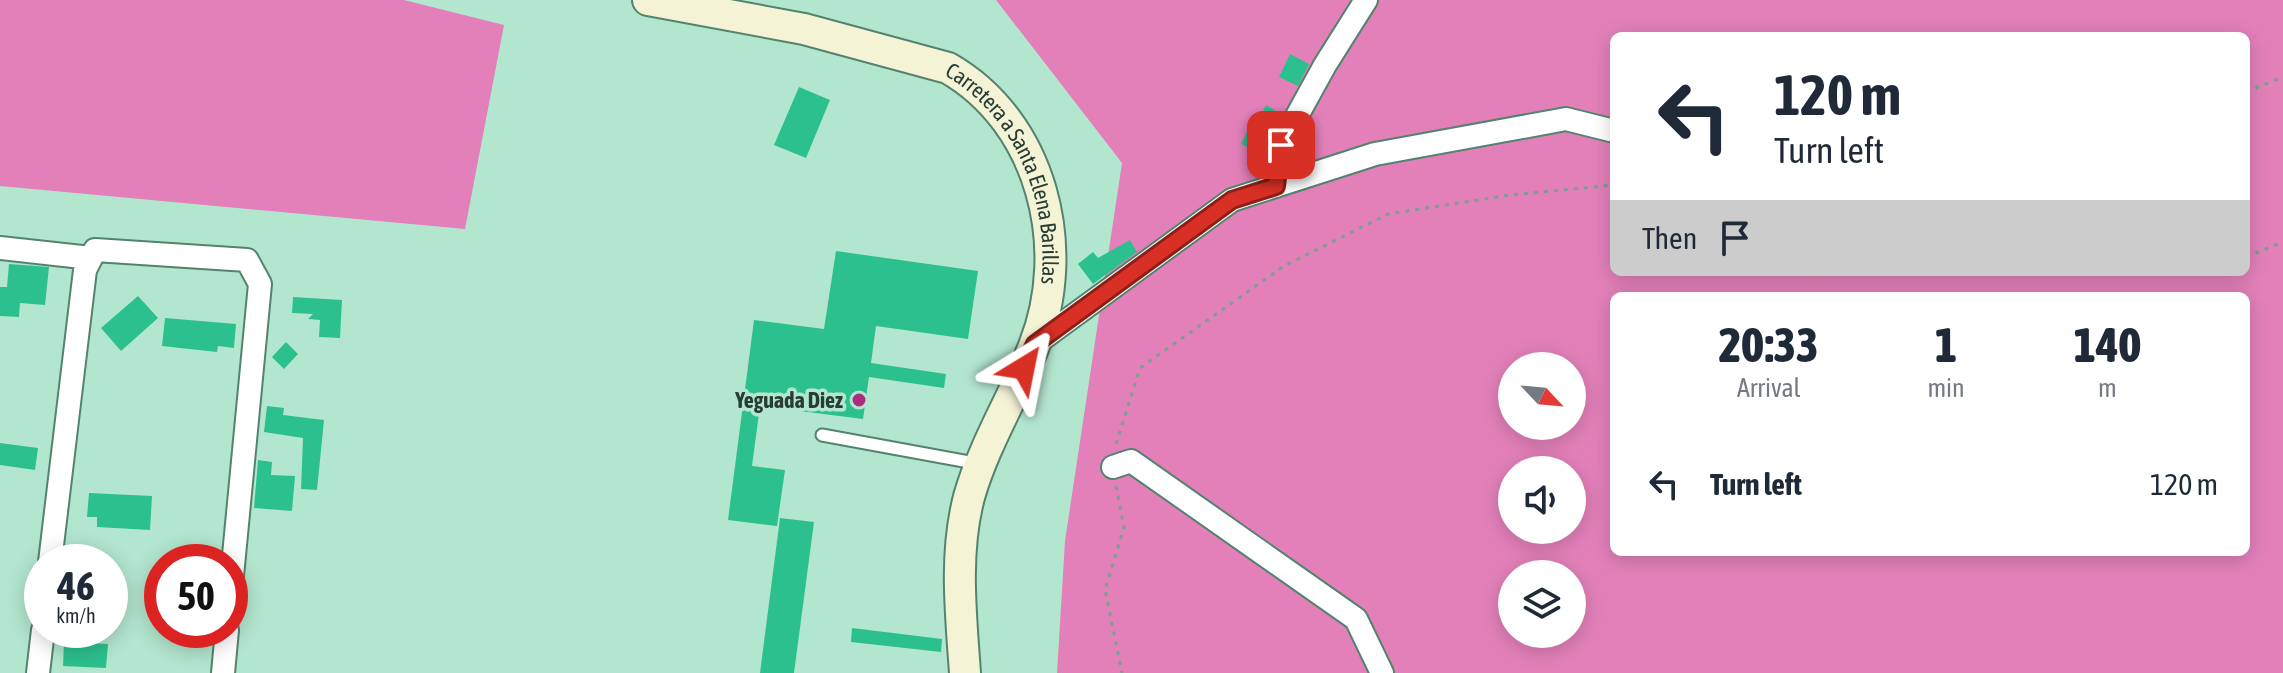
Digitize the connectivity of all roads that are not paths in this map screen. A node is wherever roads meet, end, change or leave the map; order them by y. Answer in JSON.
{"nodes":[{"id":1,"x":648,"y":0,"type":"edge"},
{"id":2,"x":1366,"y":0,"type":"edge"},
{"id":3,"x":1610,"y":130,"type":"edge"},
{"id":4,"x":1276,"y":186,"type":"junction"},
{"id":5,"x":0,"y":248,"type":"edge"},
{"id":6,"x":91,"y":258,"type":"junction"},
{"id":7,"x":1035,"y":344,"type":"junction"},
{"id":8,"x":822,"y":435,"type":"dead end"},
{"id":9,"x":980,"y":464,"type":"junction"},
{"id":10,"x":1113,"y":467,"type":"road end"},
{"id":11,"x":52,"y":544,"type":"edge"},
{"id":12,"x":235,"y":544,"type":"edge"},
{"id":13,"x":41,"y":648,"type":"edge"},
{"id":14,"x":225,"y":648,"type":"edge"},
{"id":15,"x":38,"y":673,"type":"edge"},
{"id":16,"x":223,"y":673,"type":"edge"},
{"id":17,"x":965,"y":673,"type":"edge"},
{"id":18,"x":1382,"y":673,"type":"edge"}],
"edges":[{"from":1,"to":7,"type":"main road","name":"Carretera a Santa Elena Barillas"},
{"from":2,"to":4,"type":"street"},
{"from":3,"to":4,"type":"street"},
{"from":4,"to":7,"type":"street"},
{"from":5,"to":6,"type":"street"},
{"from":6,"to":11,"type":"street"},
{"from":6,"to":12,"type":"street"},
{"from":7,"to":9,"type":"main road","name":"Carretera a Santa Elena Barillas"},
{"from":8,"to":9,"type":"lane"},
{"from":9,"to":17,"type":"main road","name":"Carretera a Santa Elena Barillas"},
{"from":10,"to":18,"type":"street"},
{"from":13,"to":15,"type":"street"},
{"from":14,"to":16,"type":"street"}]}
